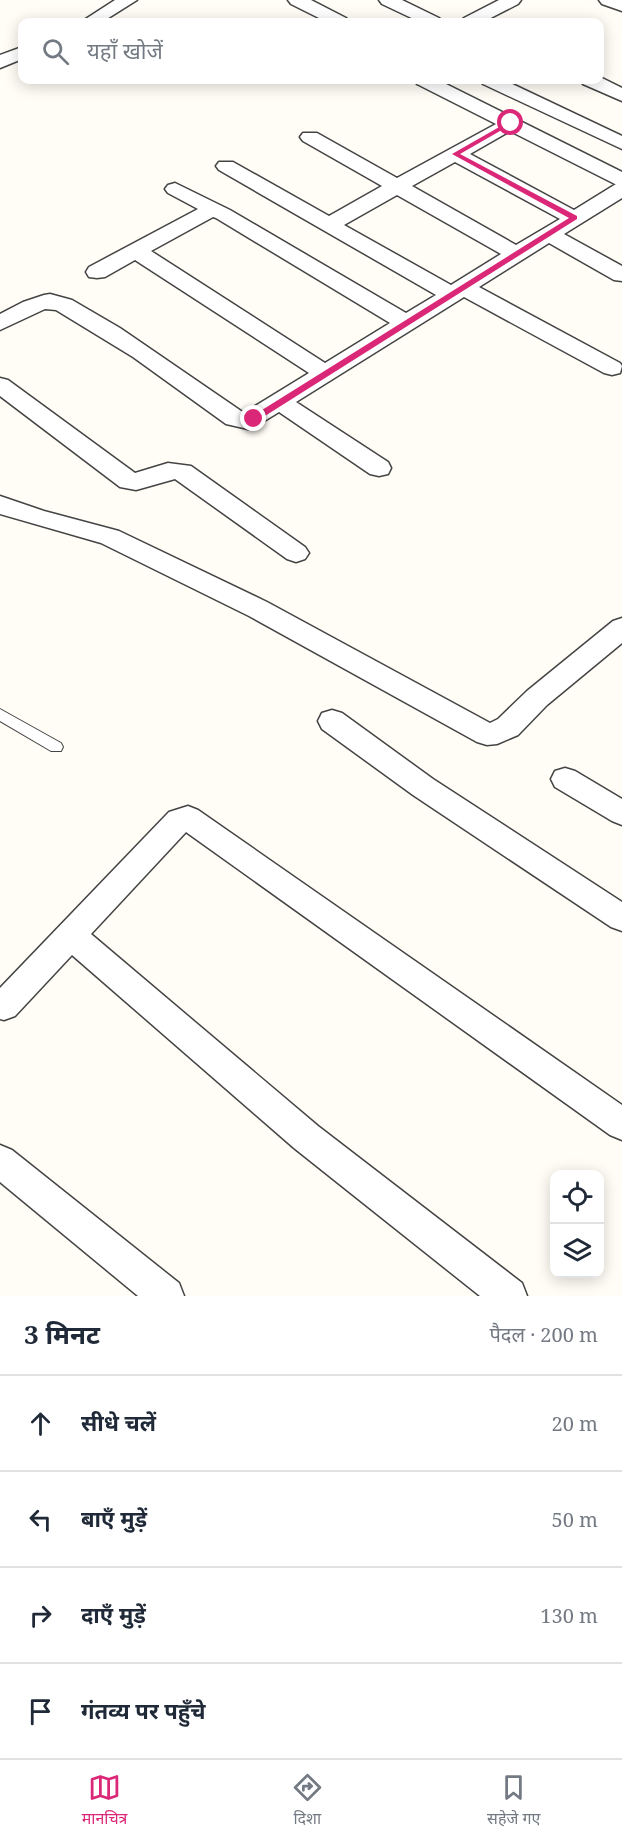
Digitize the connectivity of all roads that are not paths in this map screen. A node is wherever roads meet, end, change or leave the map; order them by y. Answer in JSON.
{"nodes":[{"id":1,"x":128,"y":0,"type":"edge"},
{"id":2,"x":297,"y":0,"type":"edge"},
{"id":3,"x":388,"y":0,"type":"edge"},
{"id":4,"x":608,"y":0,"type":"edge"},
{"id":5,"x":504,"y":1,"type":"edge"},
{"id":6,"x":622,"y":6,"type":"edge"},
{"id":7,"x":97,"y":18,"type":"edge"},
{"id":8,"x":332,"y":18,"type":"edge"},
{"id":9,"x":426,"y":18,"type":"edge"},
{"id":10,"x":476,"y":18,"type":"edge"},
{"id":11,"x":18,"y":54,"type":"edge"},
{"id":12,"x":0,"y":62,"type":"edge"},
{"id":13,"x":432,"y":84,"type":"edge"},
{"id":14,"x":498,"y":84,"type":"edge"},
{"id":15,"x":599,"y":84,"type":"edge"},
{"id":16,"x":622,"y":95,"type":"edge"},
{"id":17,"x":511,"y":123,"type":"junction"},
{"id":18,"x":310,"y":137,"type":"dead end"},
{"id":19,"x":622,"y":143,"type":"edge"},
{"id":20,"x":455,"y":154,"type":"junction"},
{"id":21,"x":226,"y":166,"type":"dead end"},
{"id":22,"x":622,"y":180,"type":"edge"},
{"id":23,"x":396,"y":186,"type":"junction"},
{"id":24,"x":175,"y":189,"type":"dead end"},
{"id":25,"x":622,"y":189,"type":"edge"},
{"id":26,"x":213,"y":209,"type":"junction"},
{"id":27,"x":574,"y":218,"type":"junction"},
{"id":28,"x":328,"y":225,"type":"junction"},
{"id":29,"x":548,"y":234,"type":"junction"},
{"id":30,"x":136,"y":251,"type":"junction"},
{"id":31,"x":516,"y":254,"type":"junction"},
{"id":32,"x":98,"y":272,"type":"dead end"},
{"id":33,"x":622,"y":275,"type":"edge"},
{"id":34,"x":457,"y":291,"type":"junction"},
{"id":35,"x":0,"y":323,"type":"edge"},
{"id":36,"x":406,"y":323,"type":"junction"},
{"id":37,"x":612,"y":368,"type":"dead end"},
{"id":38,"x":327,"y":374,"type":"junction"},
{"id":39,"x":0,"y":385,"type":"edge"},
{"id":40,"x":281,"y":403,"type":"junction"},
{"id":41,"x":379,"y":468,"type":"dead end"},
{"id":42,"x":0,"y":504,"type":"edge"},
{"id":43,"x":296,"y":554,"type":"dead end"},
{"id":44,"x":622,"y":628,"type":"edge"},
{"id":45,"x":0,"y":714,"type":"edge"},
{"id":46,"x":332,"y":720,"type":"dead end"},
{"id":47,"x":56,"y":747,"type":"dead end"},
{"id":48,"x":565,"y":779,"type":"dead end"},
{"id":49,"x":622,"y":813,"type":"edge"},
{"id":50,"x":622,"y":918,"type":"edge"},
{"id":51,"x":70,"y":935,"type":"junction"},
{"id":52,"x":4,"y":1006,"type":"dead end"},
{"id":53,"x":622,"y":1124,"type":"edge"},
{"id":54,"x":0,"y":1161,"type":"edge"},
{"id":55,"x":166,"y":1296,"type":"edge"},
{"id":56,"x":509,"y":1296,"type":"edge"}],
"edges":[{"from":1,"to":7,"type":"street"},
{"from":2,"to":8,"type":"street"},
{"from":3,"to":9,"type":"street"},
{"from":4,"to":6,"type":"street"},
{"from":5,"to":10,"type":"street"},
{"from":11,"to":12,"type":"street"},
{"from":13,"to":17,"type":"street"},
{"from":14,"to":19,"type":"street"},
{"from":15,"to":16,"type":"street"},
{"from":17,"to":20,"type":"street"},
{"from":17,"to":22,"type":"street"},
{"from":18,"to":23,"type":"street"},
{"from":20,"to":23,"type":"street"},
{"from":20,"to":27,"type":"street"},
{"from":21,"to":28,"type":"street"},
{"from":23,"to":28,"type":"street"},
{"from":23,"to":31,"type":"street"},
{"from":24,"to":26,"type":"street"},
{"from":25,"to":27,"type":"street"},
{"from":26,"to":30,"type":"street"},
{"from":26,"to":36,"type":"street"},
{"from":27,"to":29,"type":"street"},
{"from":28,"to":34,"type":"street"},
{"from":29,"to":31,"type":"street"},
{"from":29,"to":33,"type":"street"},
{"from":30,"to":32,"type":"street"},
{"from":30,"to":38,"type":"street"},
{"from":31,"to":34,"type":"street"},
{"from":34,"to":36,"type":"street"},
{"from":34,"to":37,"type":"street"},
{"from":35,"to":40,"type":"street"},
{"from":36,"to":38,"type":"street"},
{"from":38,"to":40,"type":"street"},
{"from":39,"to":43,"type":"street"},
{"from":40,"to":41,"type":"street"},
{"from":42,"to":44,"type":"street"},
{"from":45,"to":47,"type":"lane"},
{"from":46,"to":50,"type":"street"},
{"from":48,"to":49,"type":"street"},
{"from":51,"to":52,"type":"street"},
{"from":51,"to":53,"type":"street"},
{"from":51,"to":56,"type":"street"},
{"from":54,"to":55,"type":"street"}]}
